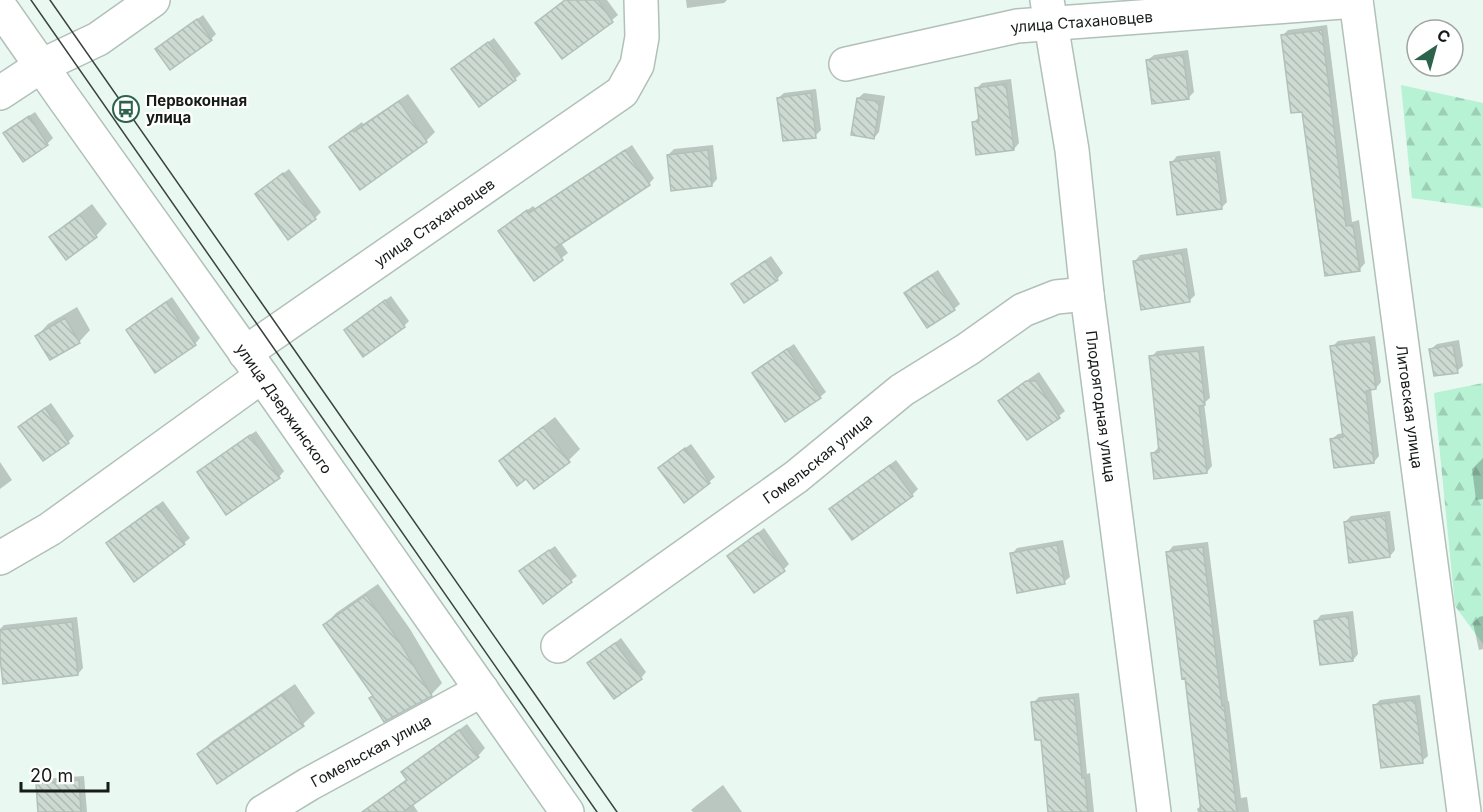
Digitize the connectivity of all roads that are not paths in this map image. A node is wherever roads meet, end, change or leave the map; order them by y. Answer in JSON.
{"nodes":[{"id":1,"x":153,"y":0,"type":"edge"},
{"id":2,"x":641,"y":0,"type":"edge"},
{"id":3,"x":1356,"y":0,"type":"edge"},
{"id":4,"x":0,"y":7,"type":"edge"},
{"id":5,"x":1048,"y":11,"type":"edge"},
{"id":6,"x":846,"y":63,"type":"dead end"},
{"id":7,"x":40,"y":66,"type":"junction"},
{"id":8,"x":0,"y":93,"type":"edge"},
{"id":9,"x":1087,"y":294,"type":"junction"},
{"id":10,"x":254,"y":364,"type":"junction"},
{"id":11,"x":0,"y":558,"type":"edge"},
{"id":12,"x":558,"y":646,"type":"dead end"},
{"id":13,"x":482,"y":690,"type":"junction"},
{"id":14,"x":262,"y":812,"type":"edge"},
{"id":15,"x":567,"y":812,"type":"edge"},
{"id":16,"x":1154,"y":812,"type":"edge"},
{"id":17,"x":1464,"y":812,"type":"edge"}],
"edges":[{"from":1,"to":7,"type":"street"},
{"from":2,"to":10,"type":"street","name":"улица Стахановцев"},
{"from":3,"to":5,"type":"street","name":"улица Стахановцев"},
{"from":3,"to":17,"type":"street","name":"Литовская улица"},
{"from":4,"to":7,"type":"street","name":"улица Дзержинского"},
{"from":5,"to":6,"type":"street","name":"улица Стахановцев"},
{"from":5,"to":9,"type":"street","name":"Плодоягодная улица"},
{"from":7,"to":8,"type":"street"},
{"from":7,"to":10,"type":"street","name":"улица Дзержинского"},
{"from":9,"to":12,"type":"street","name":"Гомельская улица"},
{"from":9,"to":16,"type":"street","name":"Плодоягодная улица"},
{"from":10,"to":11,"type":"street","name":"улица Стахановцев"},
{"from":10,"to":13,"type":"street","name":"улица Дзержинского"},
{"from":13,"to":14,"type":"street","name":"Гомельская улица"},
{"from":13,"to":15,"type":"street","name":"улица Дзержинского"}]}
